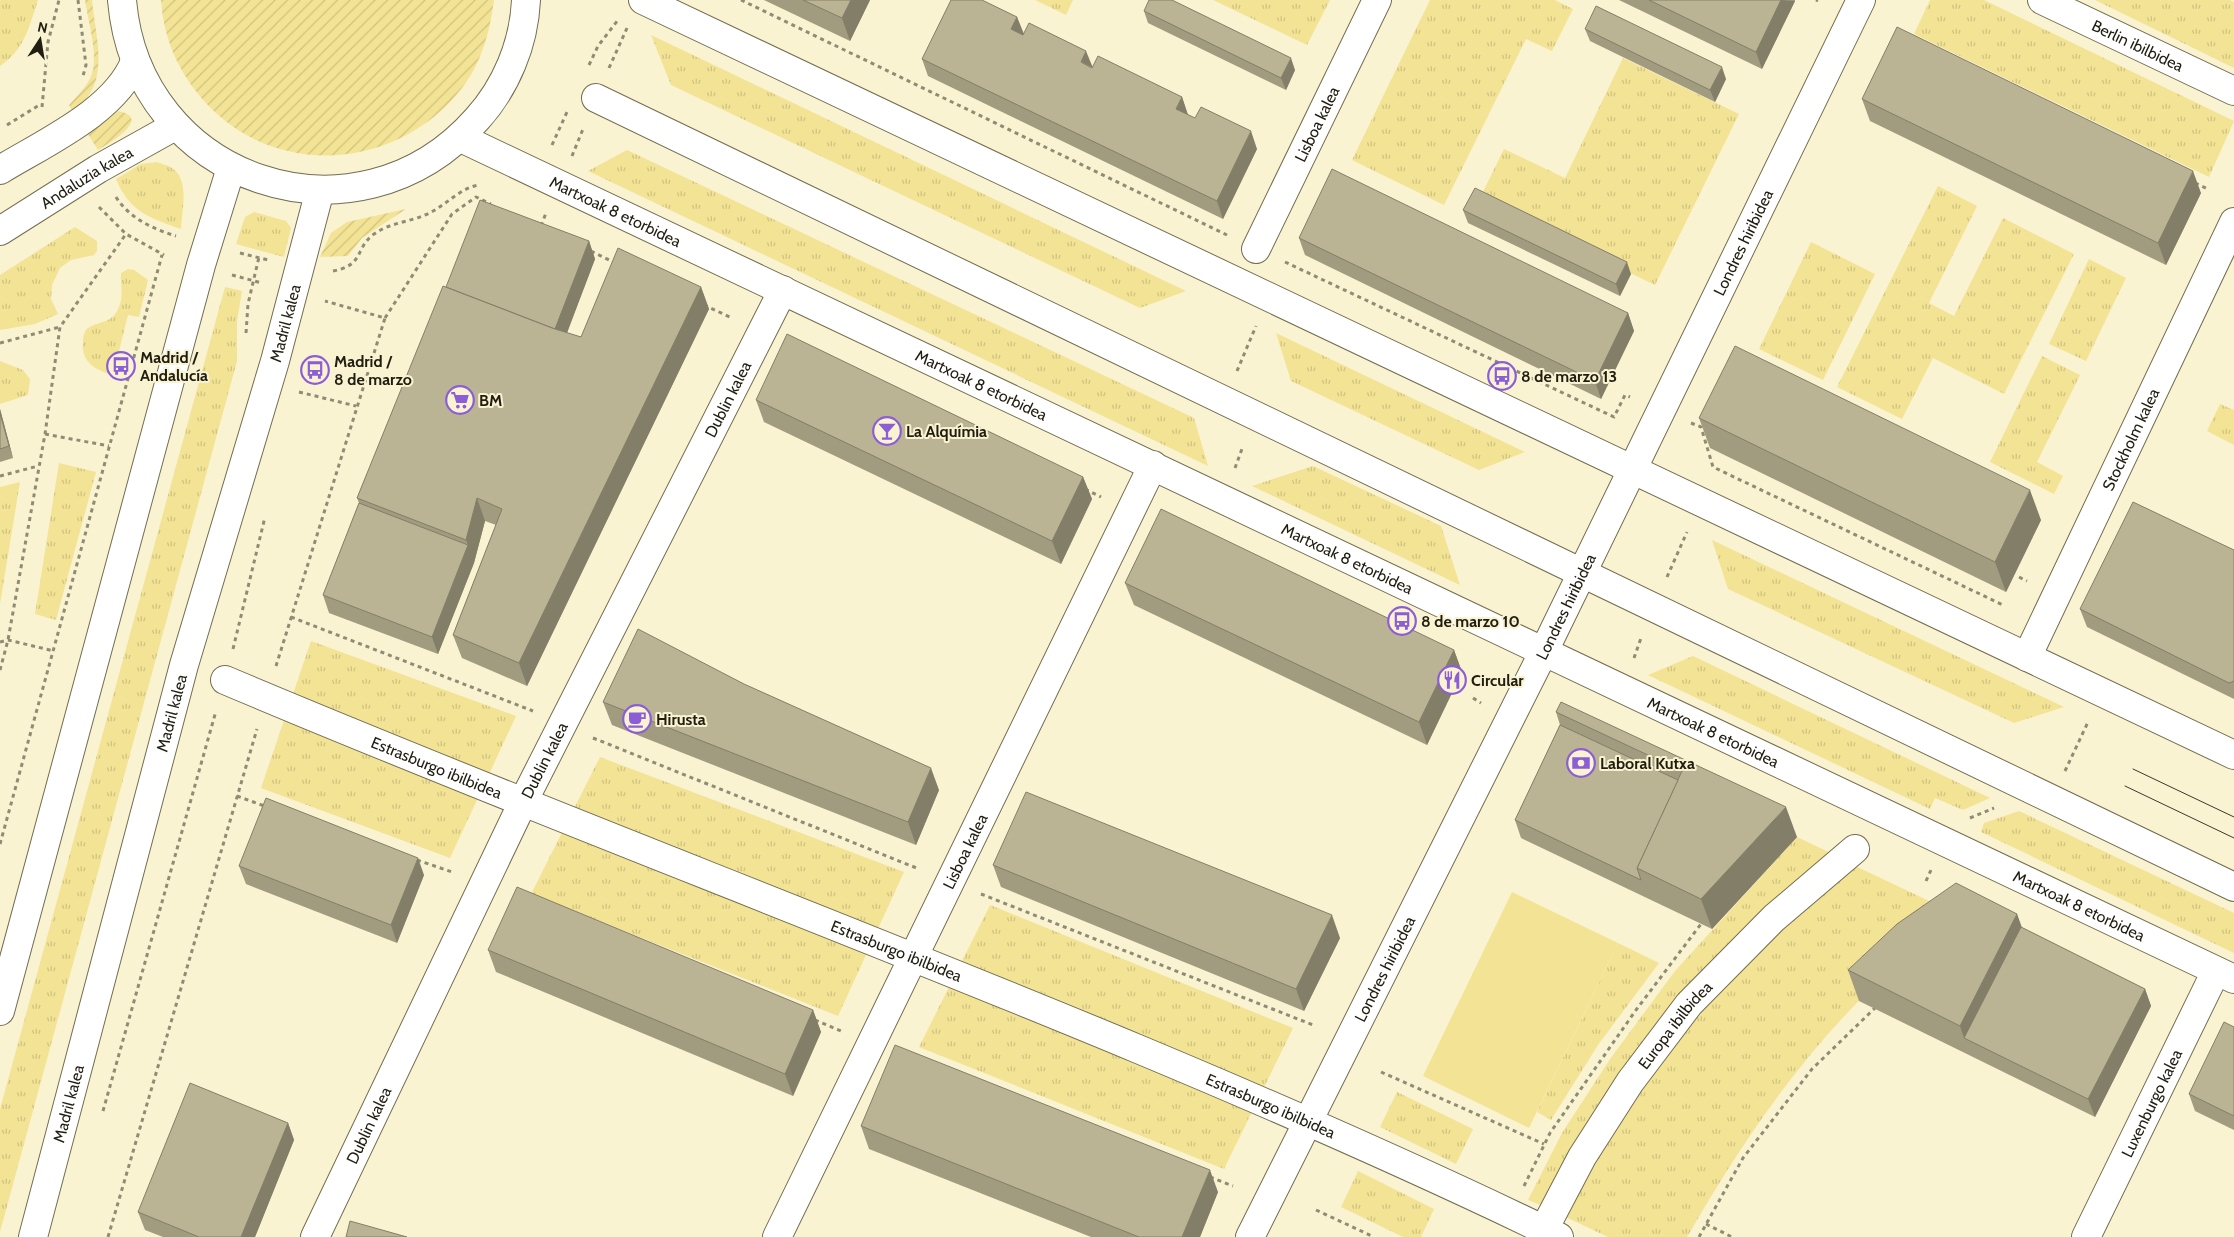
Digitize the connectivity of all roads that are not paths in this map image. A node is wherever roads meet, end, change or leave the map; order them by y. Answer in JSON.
{"nodes":[{"id":1,"x":122,"y":0,"type":"edge"},
{"id":2,"x":526,"y":0,"type":"edge"},
{"id":3,"x":643,"y":0,"type":"edge"},
{"id":4,"x":1377,"y":0,"type":"edge"},
{"id":5,"x":1862,"y":0,"type":"edge"},
{"id":6,"x":2042,"y":0,"type":"edge"},
{"id":7,"x":135,"y":61,"type":"junction"},
{"id":8,"x":2234,"y":91,"type":"edge"},
{"id":9,"x":596,"y":98,"type":"dead end"},
{"id":10,"x":176,"y":126,"type":"junction"},
{"id":11,"x":460,"y":138,"type":"junction"},
{"id":12,"x":230,"y":168,"type":"junction"},
{"id":13,"x":0,"y":170,"type":"edge"},
{"id":14,"x":320,"y":190,"type":"junction"},
{"id":15,"x":2234,"y":222,"type":"edge"},
{"id":16,"x":0,"y":231,"type":"edge"},
{"id":17,"x":1256,"y":249,"type":"road end"},
{"id":18,"x":783,"y":290,"type":"junction"},
{"id":19,"x":1153,"y":465,"type":"junction"},
{"id":20,"x":1632,"y":468,"type":"junction"},
{"id":21,"x":1582,"y":573,"type":"junction"},
{"id":22,"x":1544,"y":651,"type":"junction"},
{"id":23,"x":2027,"y":656,"type":"junction"},
{"id":24,"x":225,"y":680,"type":"road end"},
{"id":25,"x":2234,"y":755,"type":"edge"},
{"id":26,"x":523,"y":802,"type":"junction"},
{"id":27,"x":1855,"y":849,"type":"dead end"},
{"id":28,"x":2234,"y":887,"type":"edge"},
{"id":29,"x":914,"y":956,"type":"junction"},
{"id":30,"x":2225,"y":975,"type":"edge"},
{"id":31,"x":0,"y":1011,"type":"edge"},
{"id":32,"x":1308,"y":1121,"type":"junction"},
{"id":33,"x":1548,"y":1234,"type":"edge"},
{"id":34,"x":32,"y":1237,"type":"edge"},
{"id":35,"x":315,"y":1237,"type":"edge"},
{"id":36,"x":777,"y":1237,"type":"edge"},
{"id":37,"x":1250,"y":1237,"type":"edge"},
{"id":38,"x":2086,"y":1237,"type":"edge"}],
"edges":[{"from":1,"to":7,"type":"street"},
{"from":2,"to":11,"type":"street"},
{"from":3,"to":20,"type":"street"},
{"from":4,"to":17,"type":"street","name":"Lisboa kalea"},
{"from":5,"to":20,"type":"street","name":"Londres hiribidea"},
{"from":6,"to":8,"type":"street","name":"Berlin ibilbidea"},
{"from":7,"to":10,"type":"street"},
{"from":7,"to":13,"type":"street"},
{"from":9,"to":21,"type":"street"},
{"from":10,"to":12,"type":"street"},
{"from":10,"to":16,"type":"street","name":"Andaluzia kalea"},
{"from":11,"to":14,"type":"street"},
{"from":11,"to":18,"type":"street","name":"Martxoak 8 etorbidea"},
{"from":12,"to":14,"type":"street"},
{"from":12,"to":31,"type":"street"},
{"from":14,"to":34,"type":"street","name":"Madril kalea"},
{"from":15,"to":23,"type":"street","name":"Stockholm kalea"},
{"from":18,"to":19,"type":"street","name":"Martxoak 8 etorbidea"},
{"from":18,"to":26,"type":"street","name":"Dublin kalea"},
{"from":19,"to":22,"type":"street","name":"Martxoak 8 etorbidea"},
{"from":19,"to":29,"type":"street","name":"Lisboa kalea"},
{"from":20,"to":21,"type":"street","name":"Londres hiribidea"},
{"from":20,"to":23,"type":"street"},
{"from":21,"to":22,"type":"street","name":"Londres hiribidea"},
{"from":21,"to":28,"type":"street"},
{"from":22,"to":30,"type":"street","name":"Martxoak 8 etorbidea"},
{"from":22,"to":32,"type":"street","name":"Londres hiribidea"},
{"from":23,"to":25,"type":"street"},
{"from":24,"to":26,"type":"street","name":"Estrasburgo ibilbidea"},
{"from":26,"to":29,"type":"street","name":"Estrasburgo ibilbidea"},
{"from":26,"to":35,"type":"street","name":"Dublin kalea"},
{"from":27,"to":33,"type":"street","name":"Europa ibilbidea"},
{"from":29,"to":32,"type":"street","name":"Estrasburgo ibilbidea"},
{"from":29,"to":36,"type":"street","name":"Lisboa kalea"},
{"from":30,"to":38,"type":"street","name":"Luxenburgo kalea"},
{"from":32,"to":33,"type":"street","name":"Estrasburgo ibilbidea"},
{"from":32,"to":37,"type":"street","name":"Londres hiribidea"}]}
